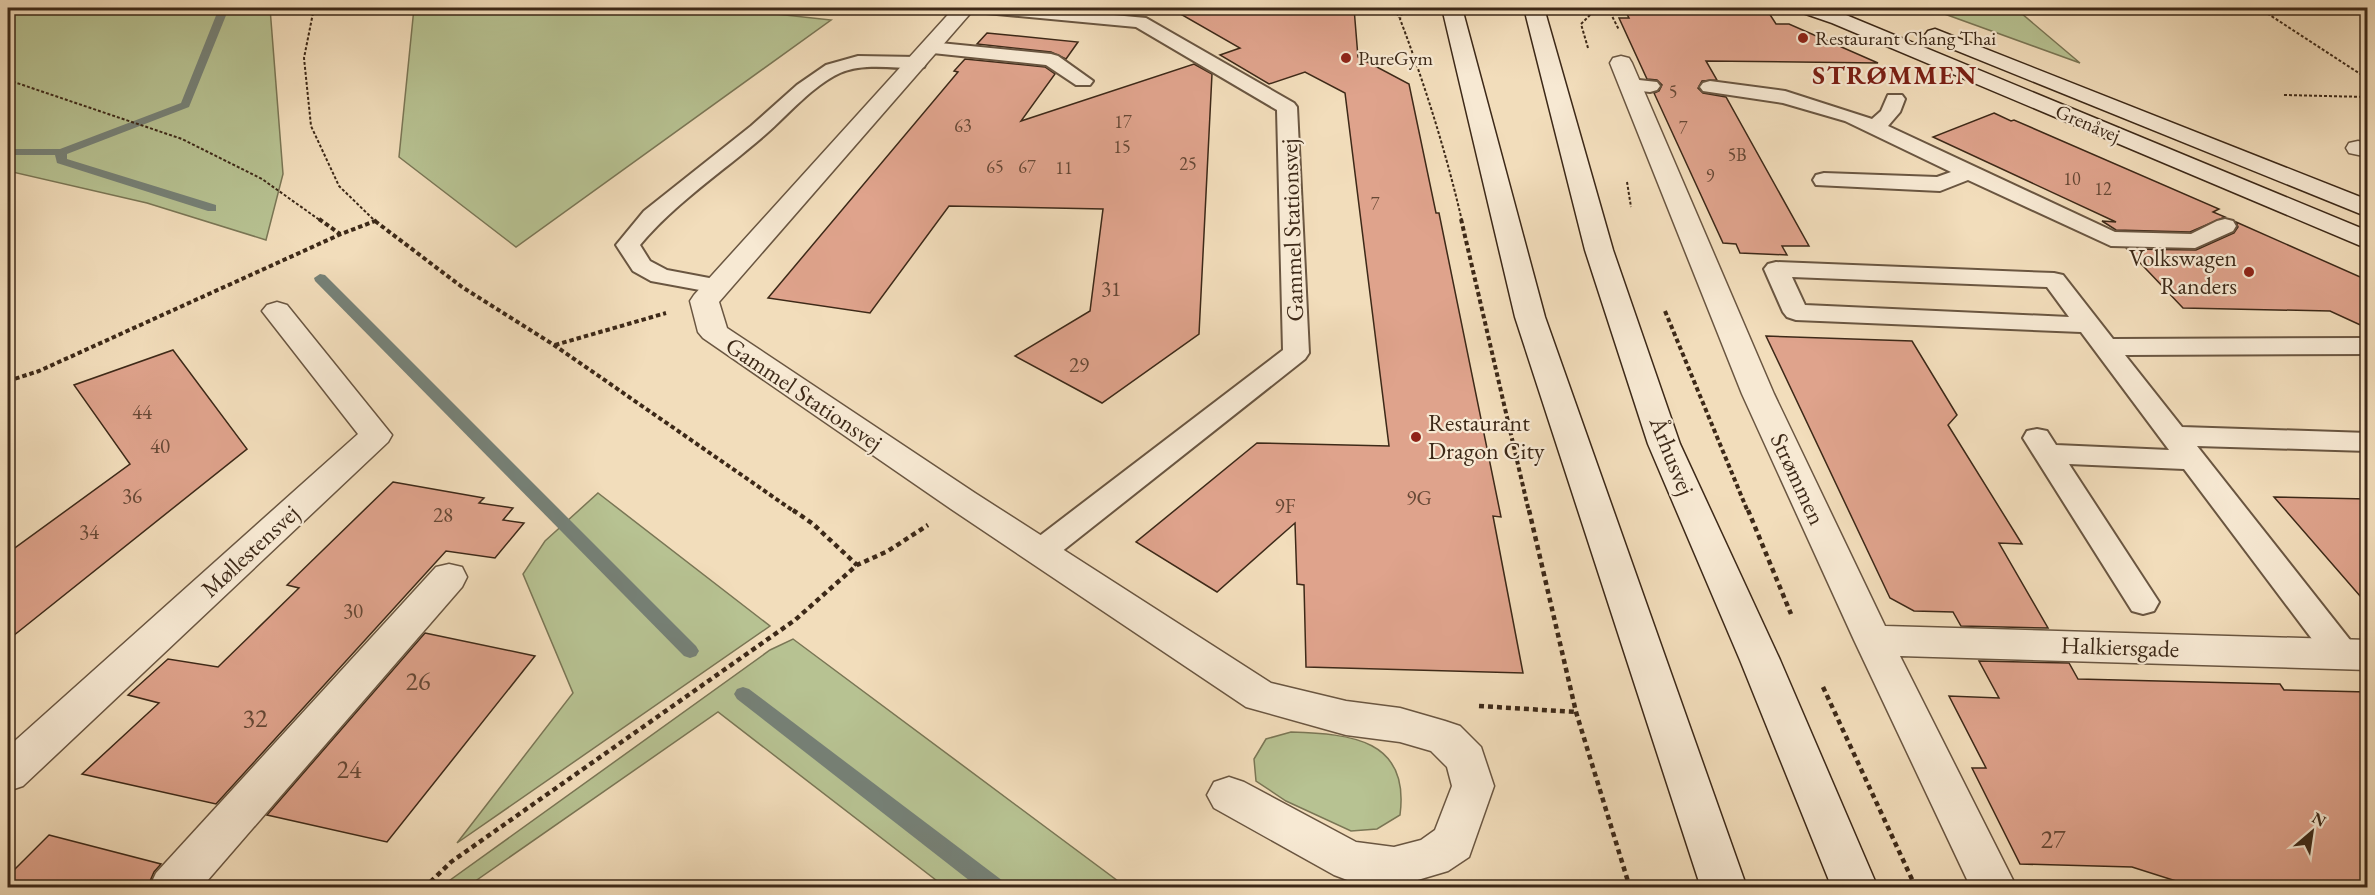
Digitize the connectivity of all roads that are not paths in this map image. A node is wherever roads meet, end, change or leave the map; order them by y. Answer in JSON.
{"nodes":[{"id":1,"x":965,"y":8,"type":"edge"},
{"id":2,"x":986,"y":8,"type":"edge"},
{"id":3,"x":1452,"y":8,"type":"edge"},
{"id":4,"x":1534,"y":8,"type":"edge"},
{"id":5,"x":1807,"y":8,"type":"edge"},
{"id":6,"x":1912,"y":25,"type":"dead end"},
{"id":7,"x":924,"y":56,"type":"junction"},
{"id":8,"x":1623,"y":72,"type":"road end"},
{"id":9,"x":1083,"y":81,"type":"dead end"},
{"id":10,"x":1710,"y":87,"type":"dead end"},
{"id":11,"x":1894,"y":99,"type":"dead end"},
{"id":12,"x":1873,"y":127,"type":"junction"},
{"id":13,"x":1968,"y":171,"type":"junction"},
{"id":14,"x":1824,"y":180,"type":"dead end"},
{"id":15,"x":2367,"y":209,"type":"edge"},
{"id":16,"x":2225,"y":226,"type":"dead end"},
{"id":17,"x":2367,"y":241,"type":"edge"},
{"id":18,"x":710,"y":294,"type":"junction"},
{"id":19,"x":277,"y":311,"type":"dead end"},
{"id":20,"x":2088,"y":325,"type":"junction"},
{"id":21,"x":2367,"y":346,"type":"edge"},
{"id":22,"x":2105,"y":347,"type":"junction"},
{"id":23,"x":2174,"y":436,"type":"junction"},
{"id":24,"x":2367,"y":442,"type":"edge"},
{"id":25,"x":2192,"y":460,"type":"junction"},
{"id":26,"x":1040,"y":552,"type":"junction"},
{"id":27,"x":449,"y":577,"type":"dead end"},
{"id":28,"x":2143,"y":602,"type":"dead end"},
{"id":29,"x":1873,"y":640,"type":"junction"},
{"id":30,"x":2355,"y":655,"type":"edge"},
{"id":31,"x":8,"y":773,"type":"edge"},
{"id":32,"x":1229,"y":795,"type":"dead end"},
{"id":33,"x":172,"y":888,"type":"edge"},
{"id":34,"x":1724,"y":888,"type":"edge"},
{"id":35,"x":1855,"y":888,"type":"edge"},
{"id":36,"x":1994,"y":888,"type":"edge"}],
"edges":[{"from":1,"to":7,"type":"street"},
{"from":2,"to":26,"type":"lane","name":"Gammel Stationsvej"},
{"from":3,"to":34,"type":"street"},
{"from":4,"to":35,"type":"street","name":"Århusvej"},
{"from":5,"to":17,"type":"street","name":"Grenåvej"},
{"from":6,"to":15,"type":"street","name":"Grenåvej"},
{"from":7,"to":9,"type":"lane"},
{"from":7,"to":18,"type":"street"},
{"from":7,"to":18,"type":"lane"},
{"from":8,"to":29,"type":"street","name":"Strømmen"},
{"from":10,"to":12,"type":"lane"},
{"from":11,"to":12,"type":"lane"},
{"from":12,"to":13,"type":"lane"},
{"from":13,"to":14,"type":"lane"},
{"from":13,"to":16,"type":"lane"},
{"from":18,"to":26,"type":"street","name":"Gammel Stationsvej"},
{"from":19,"to":31,"type":"street","name":"Møllestensvej"},
{"from":20,"to":20,"type":"lane"},
{"from":20,"to":22,"type":"lane"},
{"from":21,"to":22,"type":"lane"},
{"from":22,"to":23,"type":"lane"},
{"from":23,"to":24,"type":"lane"},
{"from":23,"to":25,"type":"lane"},
{"from":25,"to":28,"type":"lane"},
{"from":25,"to":30,"type":"lane"},
{"from":26,"to":32,"type":"street","name":"Gammel Stationsvej"},
{"from":27,"to":33,"type":"street"},
{"from":29,"to":30,"type":"street","name":"Halkiersgade"},
{"from":29,"to":36,"type":"street","name":"Strømmen"}]}
